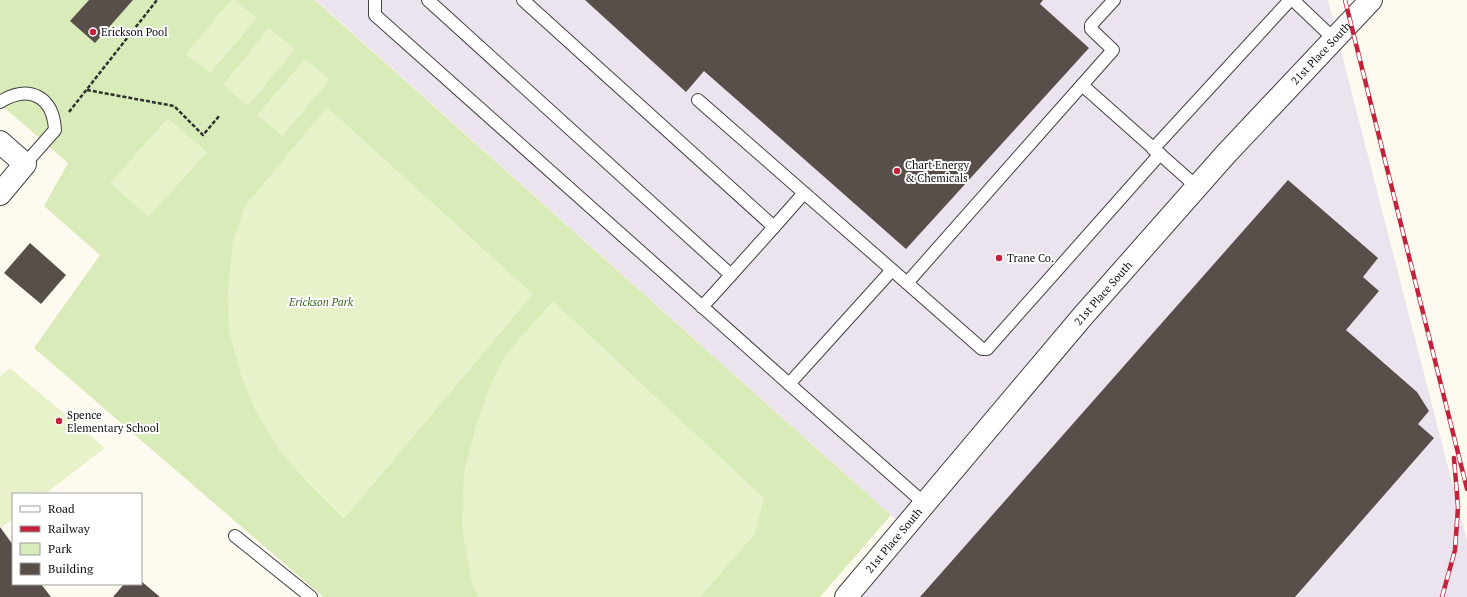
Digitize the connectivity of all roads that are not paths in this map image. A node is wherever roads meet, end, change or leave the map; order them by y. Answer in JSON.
{"nodes":[{"id":1,"x":375,"y":0,"type":"edge"},
{"id":2,"x":428,"y":0,"type":"edge"},
{"id":3,"x":523,"y":0,"type":"edge"},
{"id":4,"x":1114,"y":0,"type":"edge"},
{"id":5,"x":1290,"y":0,"type":"edge"},
{"id":6,"x":1293,"y":0,"type":"edge"},
{"id":7,"x":1371,"y":0,"type":"edge"},
{"id":8,"x":1334,"y":39,"type":"junction"},
{"id":9,"x":1082,"y":85,"type":"junction"},
{"id":10,"x":698,"y":100,"type":"dead end"},
{"id":11,"x":0,"y":102,"type":"edge"},
{"id":12,"x":0,"y":142,"type":"edge"},
{"id":13,"x":1157,"y":151,"type":"junction"},
{"id":14,"x":25,"y":164,"type":"junction"},
{"id":15,"x":1197,"y":187,"type":"junction"},
{"id":16,"x":804,"y":193,"type":"junction"},
{"id":17,"x":0,"y":194,"type":"edge"},
{"id":18,"x":774,"y":227,"type":"junction"},
{"id":19,"x":892,"y":270,"type":"junction"},
{"id":20,"x":731,"y":275,"type":"junction"},
{"id":21,"x":906,"y":284,"type":"junction"},
{"id":22,"x":702,"y":307,"type":"junction"},
{"id":23,"x":788,"y":384,"type":"junction"},
{"id":24,"x":924,"y":503,"type":"junction"},
{"id":25,"x":235,"y":536,"type":"dead end"},
{"id":26,"x":311,"y":597,"type":"edge"},
{"id":27,"x":846,"y":597,"type":"edge"}],
"edges":[{"from":1,"to":22,"type":"lane"},
{"from":2,"to":20,"type":"lane"},
{"from":3,"to":18,"type":"lane"},
{"from":4,"to":9,"type":"lane"},
{"from":5,"to":13,"type":"lane"},
{"from":6,"to":8,"type":"lane"},
{"from":7,"to":8,"type":"street","name":"21st Place South"},
{"from":8,"to":15,"type":"street","name":"21st Place South"},
{"from":9,"to":13,"type":"lane"},
{"from":9,"to":21,"type":"lane"},
{"from":10,"to":16,"type":"lane"},
{"from":11,"to":14,"type":"lane"},
{"from":12,"to":14,"type":"street"},
{"from":13,"to":15,"type":"lane"},
{"from":13,"to":21,"type":"lane"},
{"from":14,"to":17,"type":"street"},
{"from":15,"to":24,"type":"street","name":"21st Place South"},
{"from":16,"to":18,"type":"lane"},
{"from":16,"to":19,"type":"lane"},
{"from":18,"to":20,"type":"lane"},
{"from":19,"to":21,"type":"lane"},
{"from":19,"to":23,"type":"lane"},
{"from":20,"to":22,"type":"lane"},
{"from":22,"to":23,"type":"lane"},
{"from":23,"to":24,"type":"lane"},
{"from":24,"to":27,"type":"street","name":"21st Place South"},
{"from":25,"to":26,"type":"lane"}]}
